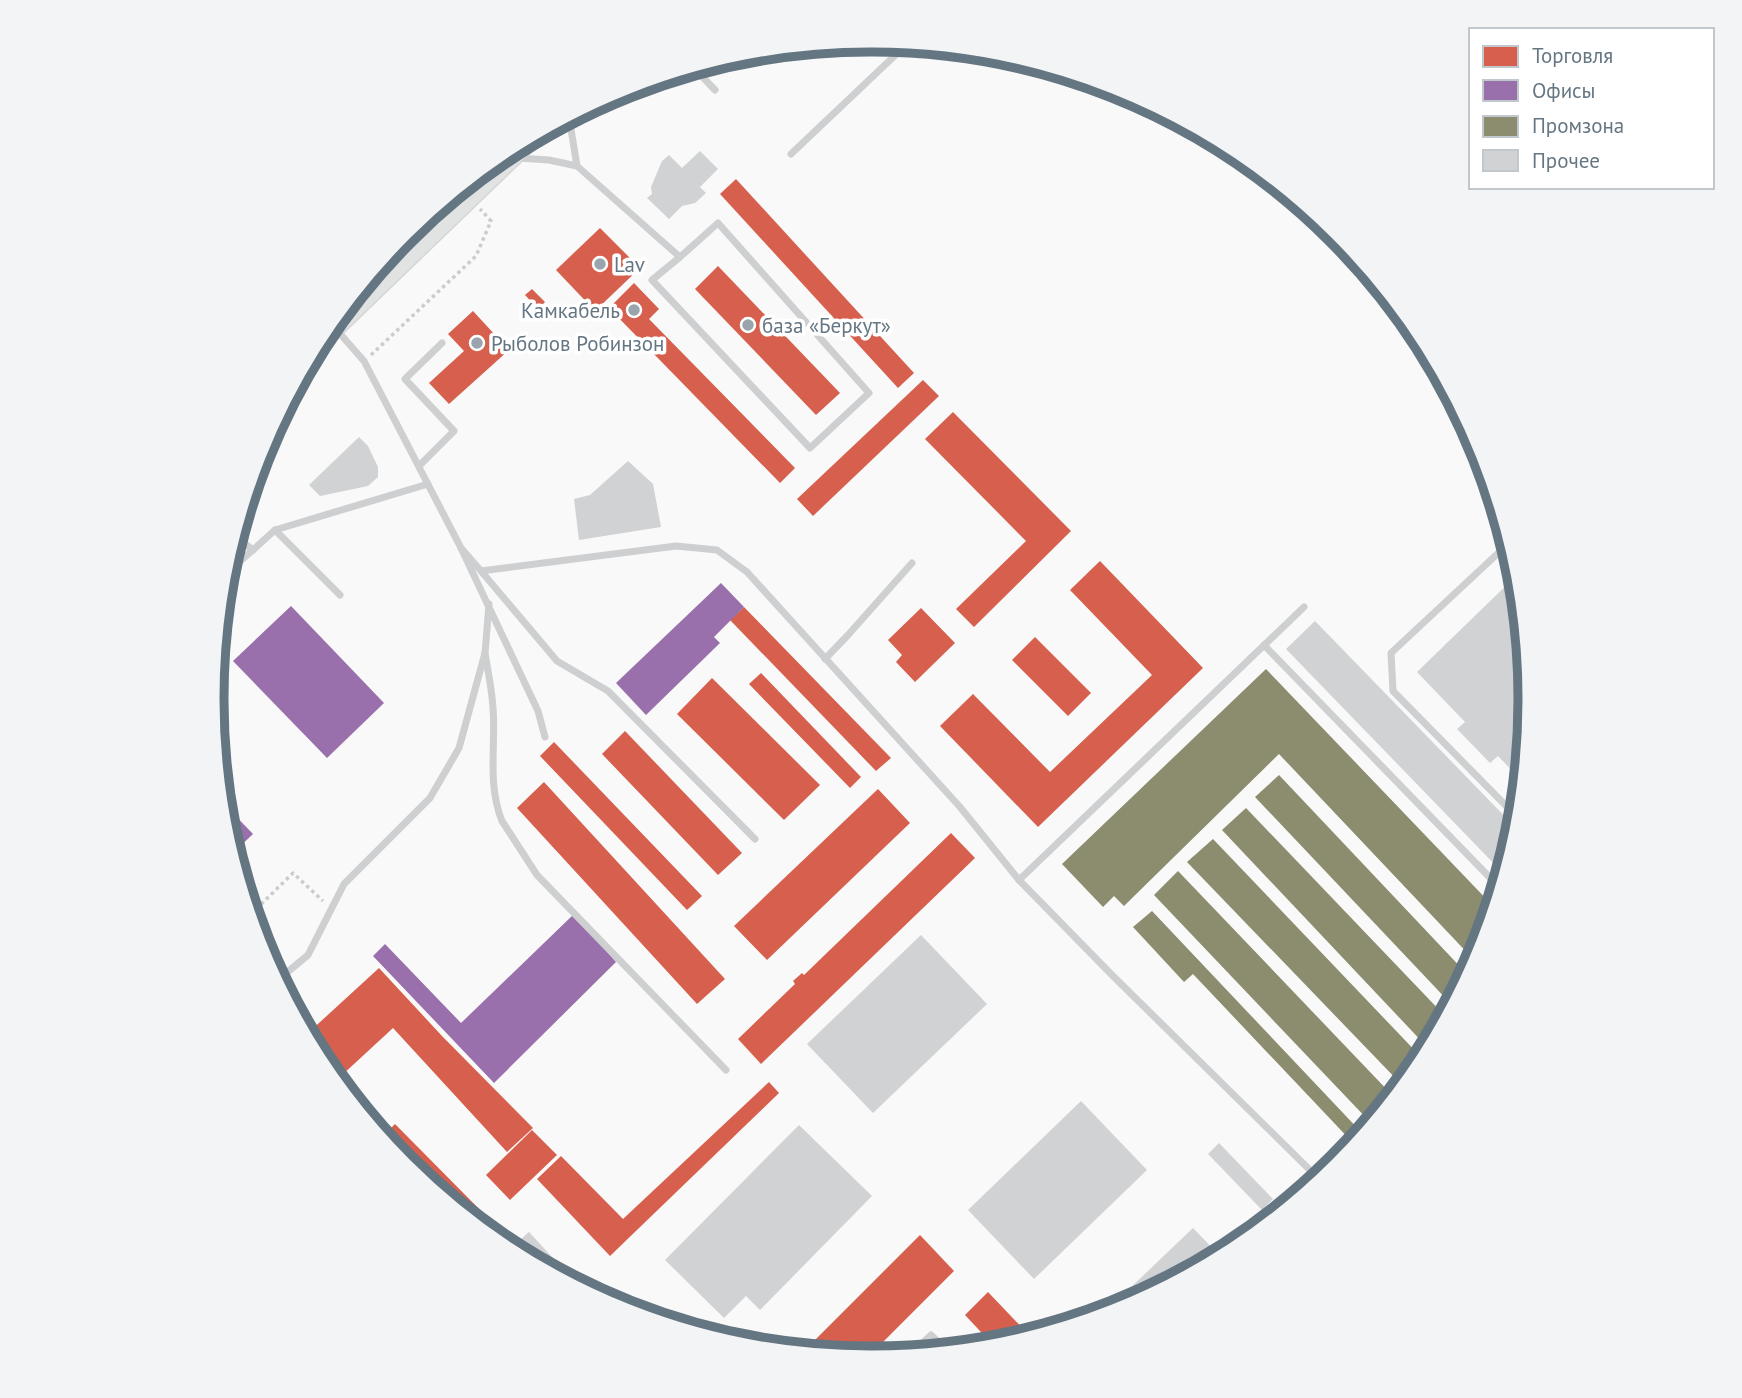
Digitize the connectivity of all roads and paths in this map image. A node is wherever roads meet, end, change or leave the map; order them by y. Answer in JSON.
{"nodes":[{"id":1,"x":897,"y":53,"type":"edge"},
{"id":2,"x":701,"y":76,"type":"edge"},
{"id":3,"x":715,"y":90,"type":"dead end"},
{"id":4,"x":570,"y":127,"type":"edge"},
{"id":5,"x":791,"y":154,"type":"dead end"},
{"id":6,"x":517,"y":158,"type":"edge"},
{"id":7,"x":577,"y":166,"type":"junction"},
{"id":8,"x":489,"y":178,"type":"edge"},
{"id":9,"x":478,"y":208,"type":"dead end"},
{"id":10,"x":680,"y":257,"type":"junction"},
{"id":11,"x":363,"y":299,"type":"edge"},
{"id":12,"x":339,"y":332,"type":"edge"},
{"id":13,"x":442,"y":343,"type":"dead end"},
{"id":14,"x":364,"y":361,"type":"junction"},
{"id":15,"x":419,"y":467,"type":"junction"},
{"id":16,"x":428,"y":484,"type":"junction"},
{"id":17,"x":275,"y":530,"type":"junction"},
{"id":18,"x":244,"y":543,"type":"edge"},
{"id":19,"x":461,"y":548,"type":"junction"},
{"id":20,"x":253,"y":550,"type":"junction"},
{"id":21,"x":1500,"y":552,"type":"edge"},
{"id":22,"x":240,"y":562,"type":"edge"},
{"id":23,"x":912,"y":563,"type":"dead end"},
{"id":24,"x":481,"y":571,"type":"junction"},
{"id":25,"x":340,"y":595,"type":"dead end"},
{"id":26,"x":489,"y":603,"type":"junction"},
{"id":27,"x":1304,"y":607,"type":"dead end"},
{"id":28,"x":1264,"y":645,"type":"junction"},
{"id":29,"x":485,"y":653,"type":"junction"},
{"id":30,"x":825,"y":659,"type":"junction"},
{"id":31,"x":545,"y":737,"type":"dead end"},
{"id":32,"x":1508,"y":808,"type":"edge"},
{"id":33,"x":755,"y":839,"type":"dead end"},
{"id":34,"x":1491,"y":879,"type":"edge"},
{"id":35,"x":1020,"y":880,"type":"junction"},
{"id":36,"x":259,"y":906,"type":"edge"},
{"id":37,"x":332,"y":909,"type":"junction"},
{"id":38,"x":286,"y":973,"type":"edge"},
{"id":39,"x":726,"y":1070,"type":"dead end"},
{"id":40,"x":1311,"y":1172,"type":"edge"},
{"id":41,"x":938,"y":1342,"type":"edge"},
{"id":42,"x":922,"y":1343,"type":"edge"}],
"edges":[{"from":1,"to":5,"type":"lane"},
{"from":2,"to":3,"type":"lane"},
{"from":4,"to":7,"type":"lane"},
{"from":6,"to":7,"type":"lane"},
{"from":7,"to":10,"type":"lane"},
{"from":8,"to":11,"type":"main road"},
{"from":9,"to":14,"type":"path"},
{"from":10,"to":10,"type":"lane"},
{"from":12,"to":14,"type":"lane"},
{"from":13,"to":15,"type":"lane"},
{"from":14,"to":15,"type":"lane"},
{"from":15,"to":16,"type":"lane"},
{"from":16,"to":17,"type":"lane"},
{"from":16,"to":19,"type":"lane"},
{"from":17,"to":20,"type":"lane"},
{"from":17,"to":25,"type":"lane"},
{"from":18,"to":20,"type":"lane"},
{"from":19,"to":24,"type":"lane"},
{"from":19,"to":26,"type":"lane"},
{"from":20,"to":22,"type":"lane"},
{"from":21,"to":32,"type":"lane"},
{"from":23,"to":30,"type":"lane"},
{"from":24,"to":30,"type":"lane"},
{"from":24,"to":33,"type":"lane"},
{"from":26,"to":29,"type":"lane"},
{"from":26,"to":31,"type":"lane"},
{"from":27,"to":28,"type":"lane"},
{"from":28,"to":34,"type":"lane"},
{"from":28,"to":35,"type":"lane"},
{"from":29,"to":37,"type":"lane"},
{"from":29,"to":39,"type":"lane"},
{"from":30,"to":35,"type":"lane"},
{"from":35,"to":40,"type":"lane"},
{"from":36,"to":37,"type":"path"},
{"from":37,"to":38,"type":"lane"},
{"from":41,"to":42,"type":"lane"}]}
